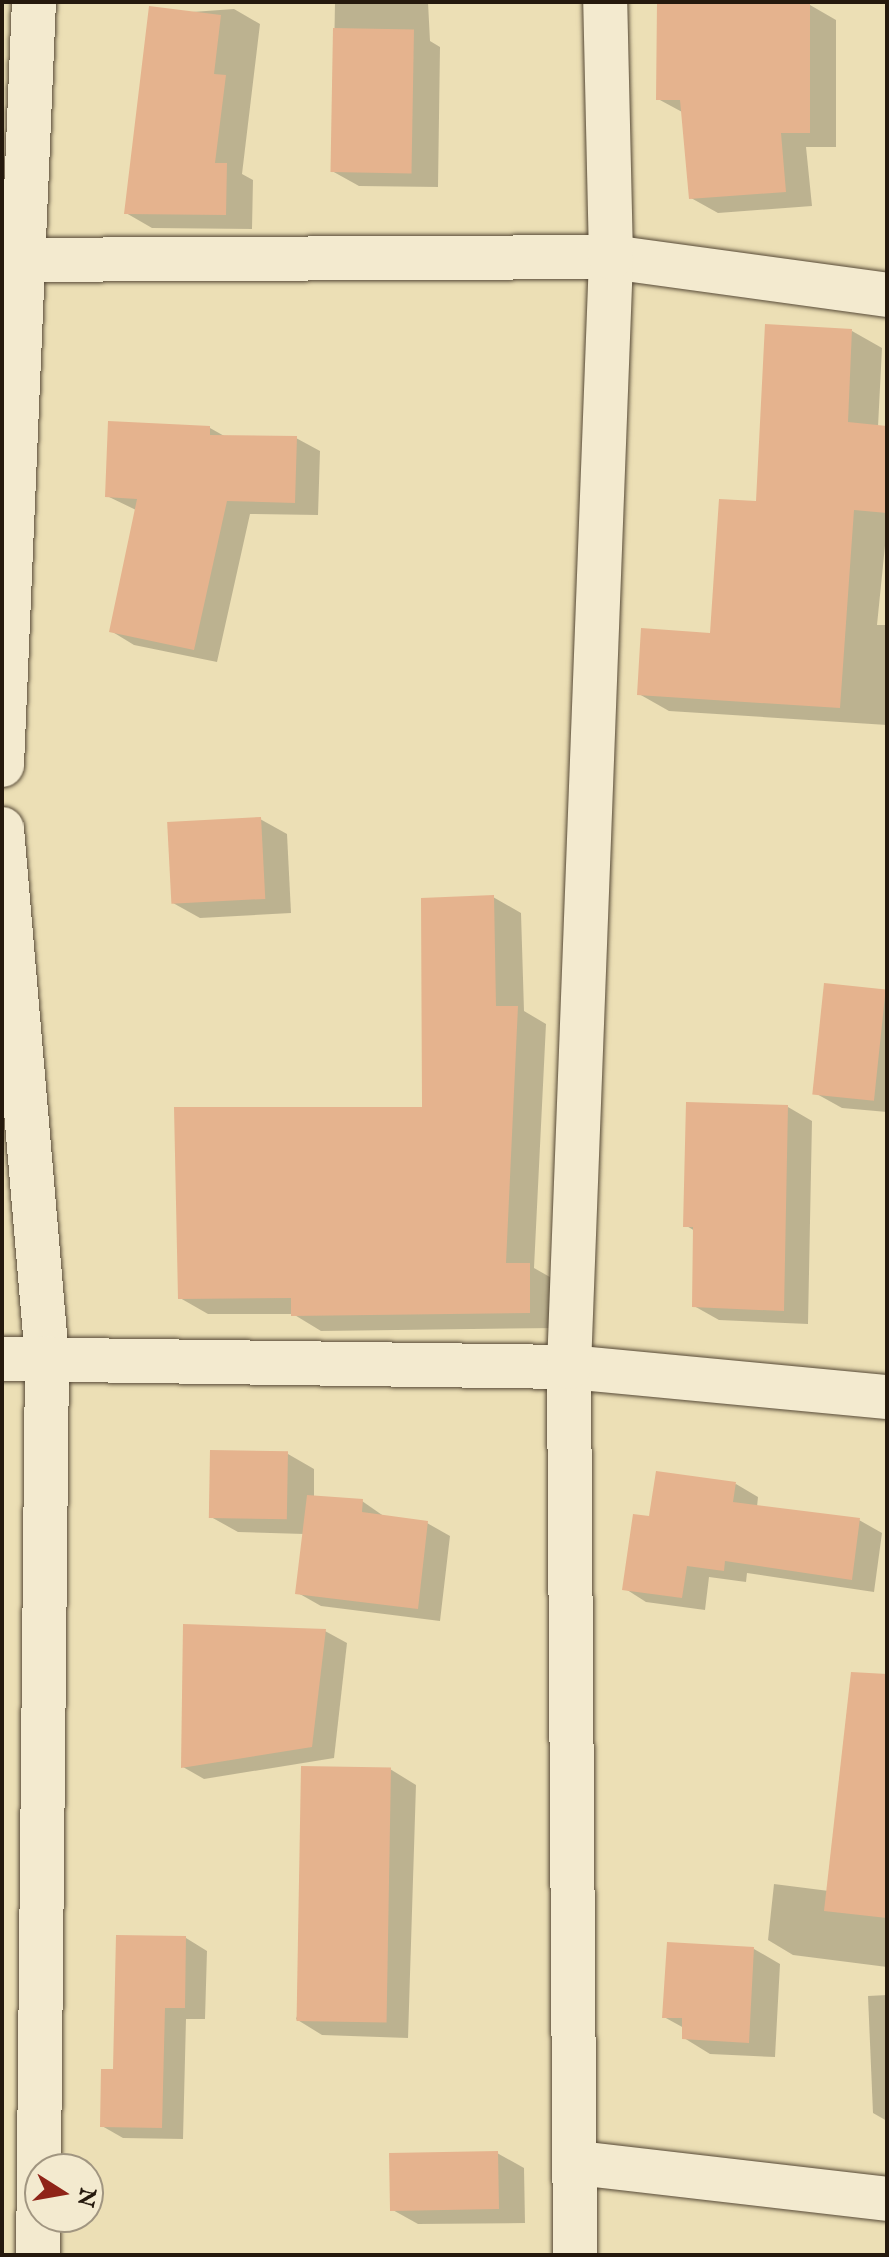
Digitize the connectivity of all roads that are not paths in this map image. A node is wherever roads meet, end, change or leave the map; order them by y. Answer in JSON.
{"nodes":[{"id":1,"x":34,"y":2,"type":"edge"},
{"id":2,"x":605,"y":2,"type":"edge"},
{"id":3,"x":611,"y":257,"type":"junction"},
{"id":4,"x":14,"y":259,"type":"edge"},
{"id":5,"x":887,"y":295,"type":"edge"},
{"id":6,"x":2,"y":765,"type":"edge"},
{"id":7,"x":2,"y":829,"type":"edge"},
{"id":8,"x":47,"y":1358,"type":"junction"},
{"id":9,"x":2,"y":1359,"type":"edge"},
{"id":10,"x":569,"y":1367,"type":"junction"},
{"id":11,"x":887,"y":1397,"type":"edge"},
{"id":12,"x":577,"y":2163,"type":"junction"},
{"id":13,"x":887,"y":2199,"type":"edge"},
{"id":14,"x":38,"y":2255,"type":"edge"},
{"id":15,"x":575,"y":2255,"type":"edge"}],
"edges":[{"from":1,"to":4,"type":"street"},
{"from":2,"to":3,"type":"street"},
{"from":3,"to":4,"type":"street"},
{"from":3,"to":5,"type":"street"},
{"from":3,"to":10,"type":"street"},
{"from":4,"to":6,"type":"street"},
{"from":7,"to":8,"type":"street"},
{"from":8,"to":9,"type":"street"},
{"from":8,"to":10,"type":"street"},
{"from":8,"to":14,"type":"street"},
{"from":10,"to":11,"type":"street"},
{"from":10,"to":12,"type":"street"},
{"from":12,"to":13,"type":"street"},
{"from":12,"to":15,"type":"street"}]}
